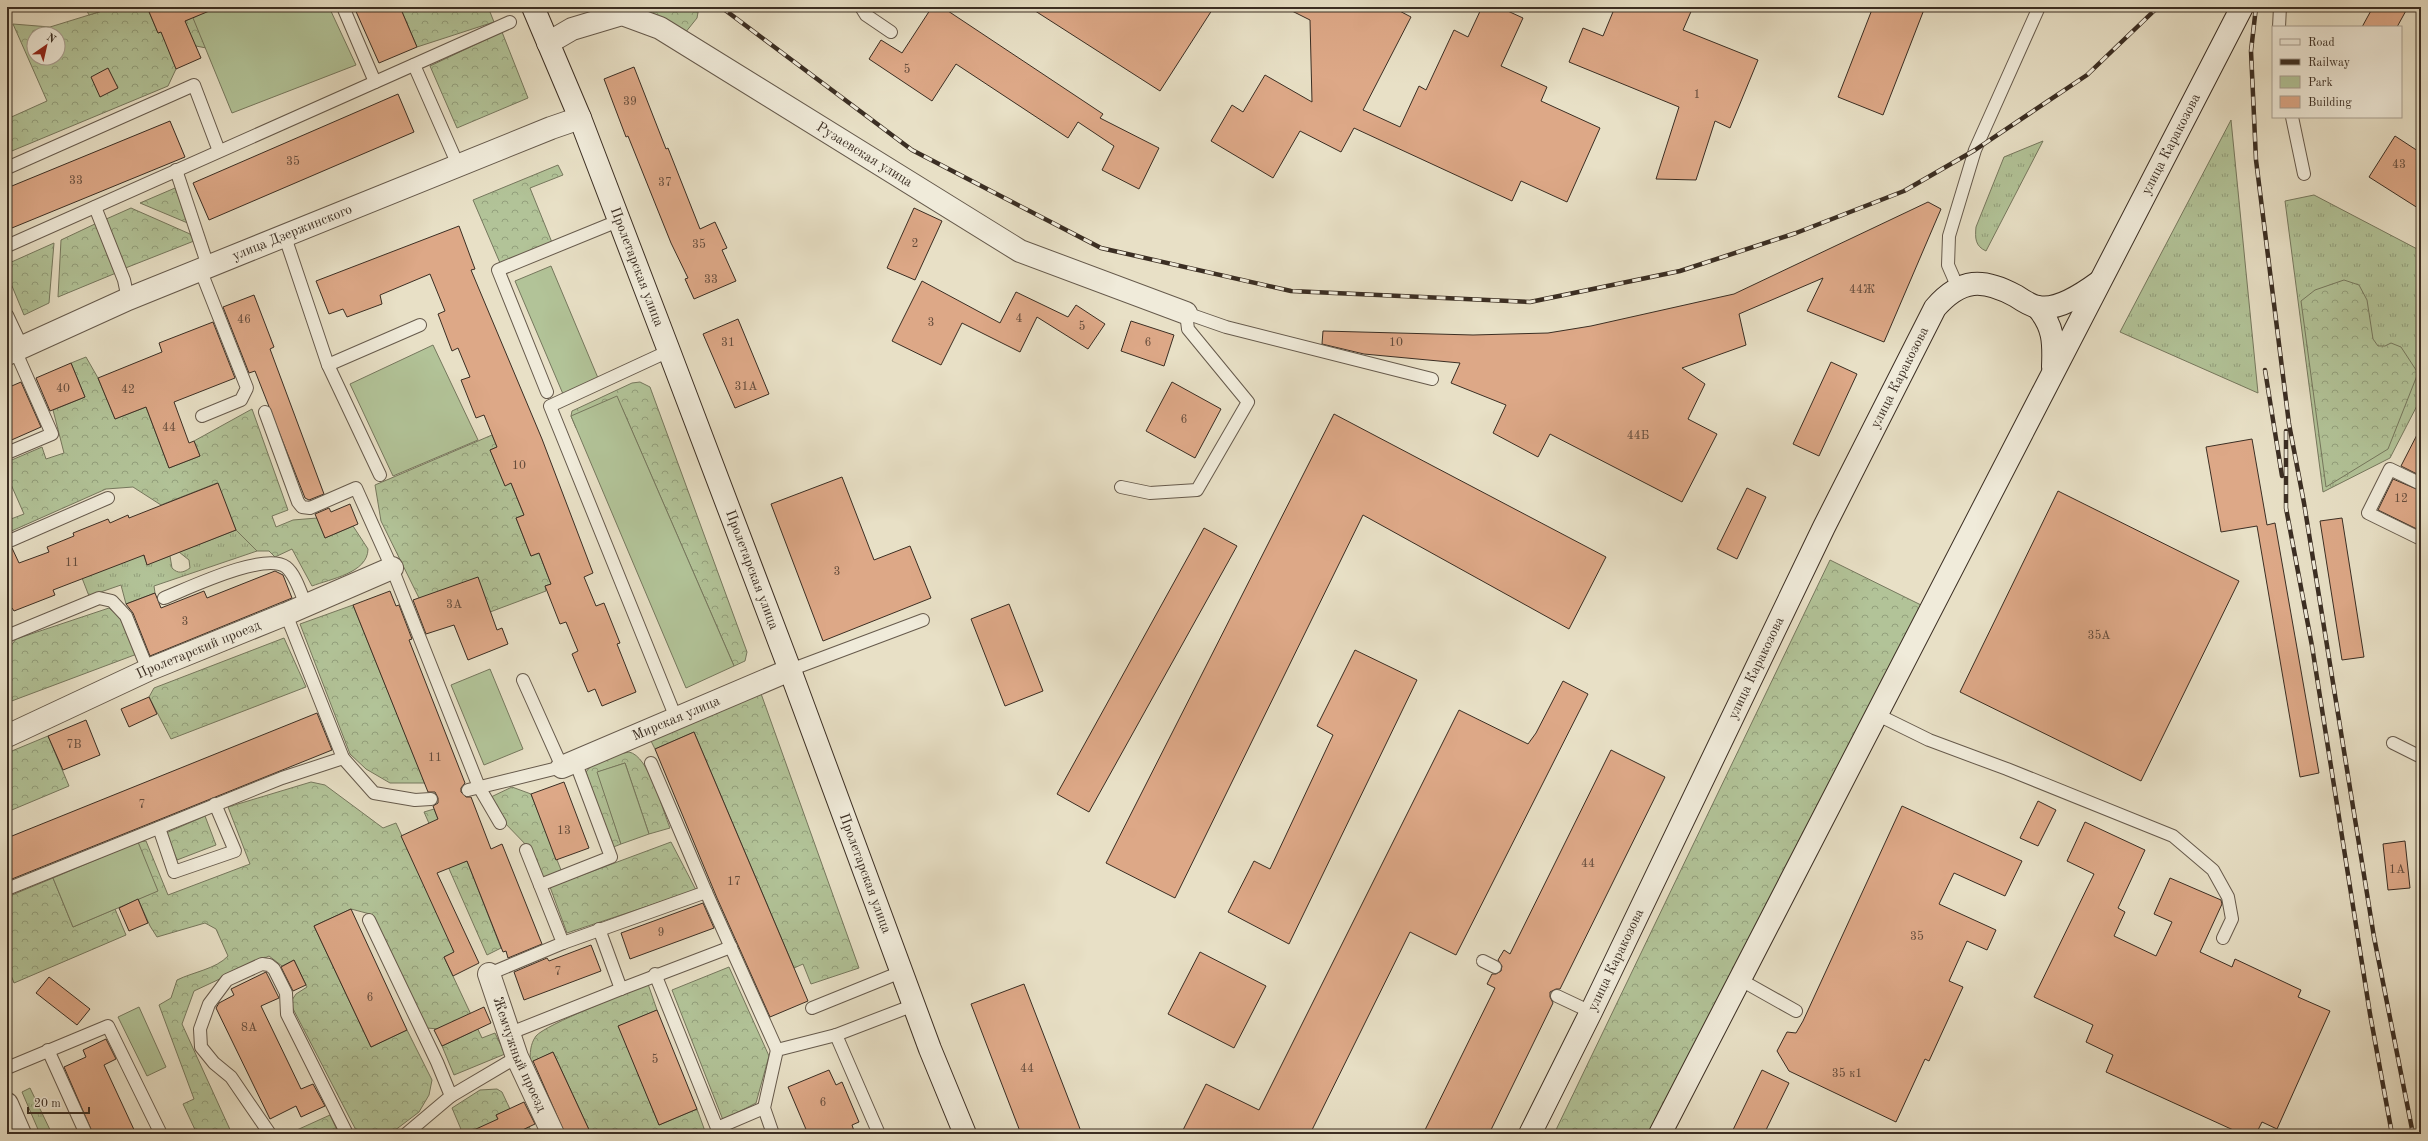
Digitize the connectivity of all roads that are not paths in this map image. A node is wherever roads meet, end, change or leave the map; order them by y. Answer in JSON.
{"nodes":[{"id":1,"x":343,"y":7,"type":"edge"},
{"id":2,"x":533,"y":7,"type":"edge"},
{"id":3,"x":861,"y":7,"type":"edge"},
{"id":4,"x":2039,"y":7,"type":"edge"},
{"id":5,"x":2242,"y":7,"type":"edge"},
{"id":6,"x":2280,"y":7,"type":"edge"},
{"id":7,"x":510,"y":22,"type":"dead end"},
{"id":8,"x":2279,"y":26,"type":"edge"},
{"id":9,"x":891,"y":32,"type":"dead end"},
{"id":10,"x":548,"y":44,"type":"junction"},
{"id":11,"x":414,"y":65,"type":"junction"},
{"id":12,"x":375,"y":82,"type":"junction"},
{"id":13,"x":580,"y":118,"type":"junction"},
{"id":14,"x":2292,"y":118,"type":"edge"},
{"id":15,"x":219,"y":151,"type":"junction"},
{"id":16,"x":458,"y":165,"type":"junction"},
{"id":17,"x":7,"y":168,"type":"edge"},
{"id":18,"x":176,"y":170,"type":"junction"},
{"id":19,"x":2304,"y":174,"type":"dead end"},
{"id":20,"x":95,"y":207,"type":"junction"},
{"id":21,"x":618,"y":221,"type":"junction"},
{"id":22,"x":285,"y":236,"type":"junction"},
{"id":23,"x":7,"y":246,"type":"edge"},
{"id":24,"x":204,"y":268,"type":"junction"},
{"id":25,"x":2100,"y":282,"type":"junction"},
{"id":26,"x":1958,"y":288,"type":"junction"},
{"id":27,"x":128,"y":299,"type":"junction"},
{"id":28,"x":2037,"y":308,"type":"junction"},
{"id":29,"x":1186,"y":313,"type":"junction"},
{"id":30,"x":7,"y":315,"type":"edge"},
{"id":31,"x":420,"y":325,"type":"dead end"},
{"id":32,"x":15,"y":351,"type":"edge"},
{"id":33,"x":669,"y":351,"type":"junction"},
{"id":34,"x":328,"y":365,"type":"junction"},
{"id":35,"x":2053,"y":373,"type":"junction"},
{"id":36,"x":1432,"y":379,"type":"dead end"},
{"id":37,"x":547,"y":392,"type":"dead end"},
{"id":38,"x":265,"y":412,"type":"dead end"},
{"id":39,"x":202,"y":416,"type":"dead end"},
{"id":40,"x":7,"y":453,"type":"edge"},
{"id":41,"x":380,"y":475,"type":"dead end"},
{"id":42,"x":2421,"y":484,"type":"edge"},
{"id":43,"x":1121,"y":487,"type":"dead end"},
{"id":44,"x":108,"y":498,"type":"dead end"},
{"id":45,"x":2421,"y":539,"type":"edge"},
{"id":46,"x":7,"y":542,"type":"edge"},
{"id":47,"x":392,"y":568,"type":"junction"},
{"id":48,"x":164,"y":598,"type":"dead end"},
{"id":49,"x":306,"y":605,"type":"junction"},
{"id":50,"x":286,"y":614,"type":"junction"},
{"id":51,"x":923,"y":620,"type":"dead end"},
{"id":52,"x":7,"y":636,"type":"edge"},
{"id":53,"x":148,"y":670,"type":"junction"},
{"id":54,"x":790,"y":670,"type":"junction"},
{"id":55,"x":523,"y":680,"type":"dead end"},
{"id":56,"x":1876,"y":714,"type":"junction"},
{"id":57,"x":676,"y":718,"type":"junction"},
{"id":58,"x":7,"y":736,"type":"edge"},
{"id":59,"x":2393,"y":743,"type":"dead end"},
{"id":60,"x":2421,"y":756,"type":"edge"},
{"id":61,"x":343,"y":758,"type":"junction"},
{"id":62,"x":651,"y":763,"type":"dead end"},
{"id":63,"x":569,"y":764,"type":"junction"},
{"id":64,"x":474,"y":788,"type":"junction"},
{"id":65,"x":431,"y":799,"type":"dead end"},
{"id":66,"x":215,"y":804,"type":"junction"},
{"id":67,"x":500,"y":823,"type":"dead end"},
{"id":68,"x":160,"y":828,"type":"junction"},
{"id":69,"x":526,"y":850,"type":"dead end"},
{"id":70,"x":540,"y":885,"type":"junction"},
{"id":71,"x":7,"y":889,"type":"edge"},
{"id":72,"x":706,"y":892,"type":"junction"},
{"id":73,"x":369,"y":920,"type":"dead end"},
{"id":74,"x":599,"y":929,"type":"junction"},
{"id":75,"x":2223,"y":938,"type":"dead end"},
{"id":76,"x":562,"y":943,"type":"junction"},
{"id":77,"x":731,"y":947,"type":"junction"},
{"id":78,"x":1483,"y":961,"type":"dead end"},
{"id":79,"x":1495,"y":967,"type":"dead end"},
{"id":80,"x":901,"y":972,"type":"junction"},
{"id":81,"x":489,"y":974,"type":"joint"},
{"id":82,"x":654,"y":974,"type":"junction"},
{"id":83,"x":1739,"y":979,"type":"junction"},
{"id":84,"x":621,"y":989,"type":"junction"},
{"id":85,"x":1557,"y":996,"type":"dead end"},
{"id":86,"x":914,"y":1005,"type":"junction"},
{"id":87,"x":812,"y":1008,"type":"dead end"},
{"id":88,"x":1796,"y":1011,"type":"dead end"},
{"id":89,"x":1591,"y":1012,"type":"junction"},
{"id":90,"x":508,"y":1034,"type":"junction"},
{"id":91,"x":836,"y":1035,"type":"junction"},
{"id":92,"x":48,"y":1050,"type":"junction"},
{"id":93,"x":777,"y":1050,"type":"junction"},
{"id":94,"x":517,"y":1057,"type":"junction"},
{"id":95,"x":7,"y":1068,"type":"edge"},
{"id":96,"x":451,"y":1096,"type":"junction"},
{"id":97,"x":7,"y":1104,"type":"edge"},
{"id":98,"x":764,"y":1108,"type":"junction"},
{"id":99,"x":20,"y":1134,"type":"edge"},
{"id":100,"x":86,"y":1134,"type":"edge"},
{"id":101,"x":161,"y":1134,"type":"edge"},
{"id":102,"x":270,"y":1134,"type":"edge"},
{"id":103,"x":347,"y":1134,"type":"edge"},
{"id":104,"x":406,"y":1134,"type":"edge"},
{"id":105,"x":553,"y":1134,"type":"edge"},
{"id":106,"x":773,"y":1134,"type":"edge"},
{"id":107,"x":879,"y":1134,"type":"edge"},
{"id":108,"x":965,"y":1134,"type":"edge"},
{"id":109,"x":1530,"y":1134,"type":"edge"},
{"id":110,"x":1660,"y":1134,"type":"edge"}],
"edges":[{"from":1,"to":12,"type":"lane"},
{"from":2,"to":10,"type":"main road","name":"Пролетарская улица"},
{"from":3,"to":9,"type":"lane"},
{"from":4,"to":26,"type":"lane"},
{"from":5,"to":25,"type":"main road","name":"улица Каракозова"},
{"from":6,"to":8,"type":"lane"},
{"from":7,"to":11,"type":"lane"},
{"from":10,"to":13,"type":"main road","name":"Пролетарская улица"},
{"from":10,"to":29,"type":"main road","name":"Рузаевская улица"},
{"from":11,"to":12,"type":"lane"},
{"from":11,"to":16,"type":"lane"},
{"from":12,"to":15,"type":"lane"},
{"from":13,"to":16,"type":"main road","name":"улица Дзержинского"},
{"from":13,"to":21,"type":"main road","name":"Пролетарская улица"},
{"from":14,"to":19,"type":"lane"},
{"from":15,"to":17,"type":"lane"},
{"from":15,"to":18,"type":"lane"},
{"from":16,"to":22,"type":"main road","name":"улица Дзержинского"},
{"from":18,"to":20,"type":"lane"},
{"from":18,"to":24,"type":"lane"},
{"from":20,"to":23,"type":"lane"},
{"from":20,"to":27,"type":"lane"},
{"from":21,"to":33,"type":"main road","name":"Пролетарская улица"},
{"from":21,"to":37,"type":"lane"},
{"from":22,"to":24,"type":"main road","name":"улица Дзержинского"},
{"from":22,"to":34,"type":"lane"},
{"from":24,"to":27,"type":"main road","name":"улица Дзержинского"},
{"from":24,"to":39,"type":"lane"},
{"from":25,"to":28,"type":"main road","name":"улица Каракозова"},
{"from":25,"to":35,"type":"main road","name":"улица Каракозова"},
{"from":26,"to":28,"type":"main road","name":"улица Каракозова"},
{"from":26,"to":89,"type":"main road","name":"улица Каракозова"},
{"from":27,"to":32,"type":"main road","name":"улица Дзержинского"},
{"from":28,"to":35,"type":"main road","name":"улица Каракозова"},
{"from":29,"to":36,"type":"lane"},
{"from":29,"to":43,"type":"lane"},
{"from":30,"to":32,"type":"lane"},
{"from":31,"to":34,"type":"lane"},
{"from":32,"to":40,"type":"lane"},
{"from":33,"to":54,"type":"main road","name":"Пролетарская улица"},
{"from":33,"to":57,"type":"lane"},
{"from":34,"to":41,"type":"lane"},
{"from":35,"to":56,"type":"main road","name":"улица Каракозова"},
{"from":38,"to":47,"type":"lane"},
{"from":42,"to":45,"type":"lane"},
{"from":44,"to":46,"type":"lane"},
{"from":47,"to":49,"type":"main road","name":"Пролетарский проезд"},
{"from":47,"to":64,"type":"lane"},
{"from":48,"to":49,"type":"lane"},
{"from":49,"to":50,"type":"main road","name":"Пролетарский проезд"},
{"from":50,"to":53,"type":"main road","name":"Пролетарский проезд"},
{"from":50,"to":61,"type":"lane"},
{"from":51,"to":54,"type":"lane"},
{"from":52,"to":53,"type":"lane"},
{"from":53,"to":58,"type":"main road","name":"Пролетарский проезд"},
{"from":54,"to":57,"type":"main road","name":"Мирская улица"},
{"from":54,"to":80,"type":"main road","name":"Пролетарская улица"},
{"from":55,"to":63,"type":"lane"},
{"from":56,"to":75,"type":"lane"},
{"from":56,"to":83,"type":"main road","name":"улица Каракозова"},
{"from":57,"to":63,"type":"main road","name":"Мирская улица"},
{"from":59,"to":60,"type":"lane"},
{"from":61,"to":65,"type":"lane"},
{"from":61,"to":66,"type":"lane"},
{"from":62,"to":72,"type":"lane"},
{"from":63,"to":64,"type":"lane"},
{"from":63,"to":70,"type":"lane"},
{"from":64,"to":67,"type":"lane"},
{"from":66,"to":68,"type":"lane"},
{"from":66,"to":68,"type":"lane"},
{"from":68,"to":71,"type":"lane"},
{"from":69,"to":70,"type":"lane"},
{"from":70,"to":76,"type":"lane"},
{"from":72,"to":74,"type":"lane"},
{"from":72,"to":77,"type":"lane"},
{"from":73,"to":96,"type":"lane"},
{"from":74,"to":76,"type":"lane"},
{"from":74,"to":84,"type":"lane"},
{"from":76,"to":81,"type":"lane"},
{"from":77,"to":82,"type":"lane"},
{"from":77,"to":93,"type":"lane"},
{"from":78,"to":79,"type":"lane"},
{"from":80,"to":86,"type":"main road","name":"Пролетарская улица"},
{"from":80,"to":87,"type":"lane"},
{"from":81,"to":90,"type":"main road","name":"Жемчужный проезд"},
{"from":82,"to":84,"type":"lane"},
{"from":82,"to":98,"type":"lane"},
{"from":83,"to":88,"type":"lane"},
{"from":83,"to":110,"type":"main road","name":"улица Каракозова"},
{"from":84,"to":90,"type":"lane"},
{"from":85,"to":89,"type":"lane"},
{"from":86,"to":91,"type":"lane"},
{"from":86,"to":108,"type":"main road","name":"Пролетарская улица"},
{"from":89,"to":109,"type":"main road","name":"улица Каракозова"},
{"from":90,"to":94,"type":"main road","name":"Жемчужный проезд"},
{"from":91,"to":93,"type":"lane"},
{"from":91,"to":107,"type":"lane"},
{"from":92,"to":95,"type":"lane"},
{"from":92,"to":100,"type":"lane"},
{"from":92,"to":101,"type":"lane"},
{"from":93,"to":98,"type":"lane"},
{"from":94,"to":96,"type":"lane"},
{"from":94,"to":105,"type":"main road","name":"Жемчужный проезд"},
{"from":96,"to":104,"type":"lane"},
{"from":97,"to":99,"type":"main road"},
{"from":98,"to":106,"type":"lane"},
{"from":102,"to":103,"type":"lane"}]}
